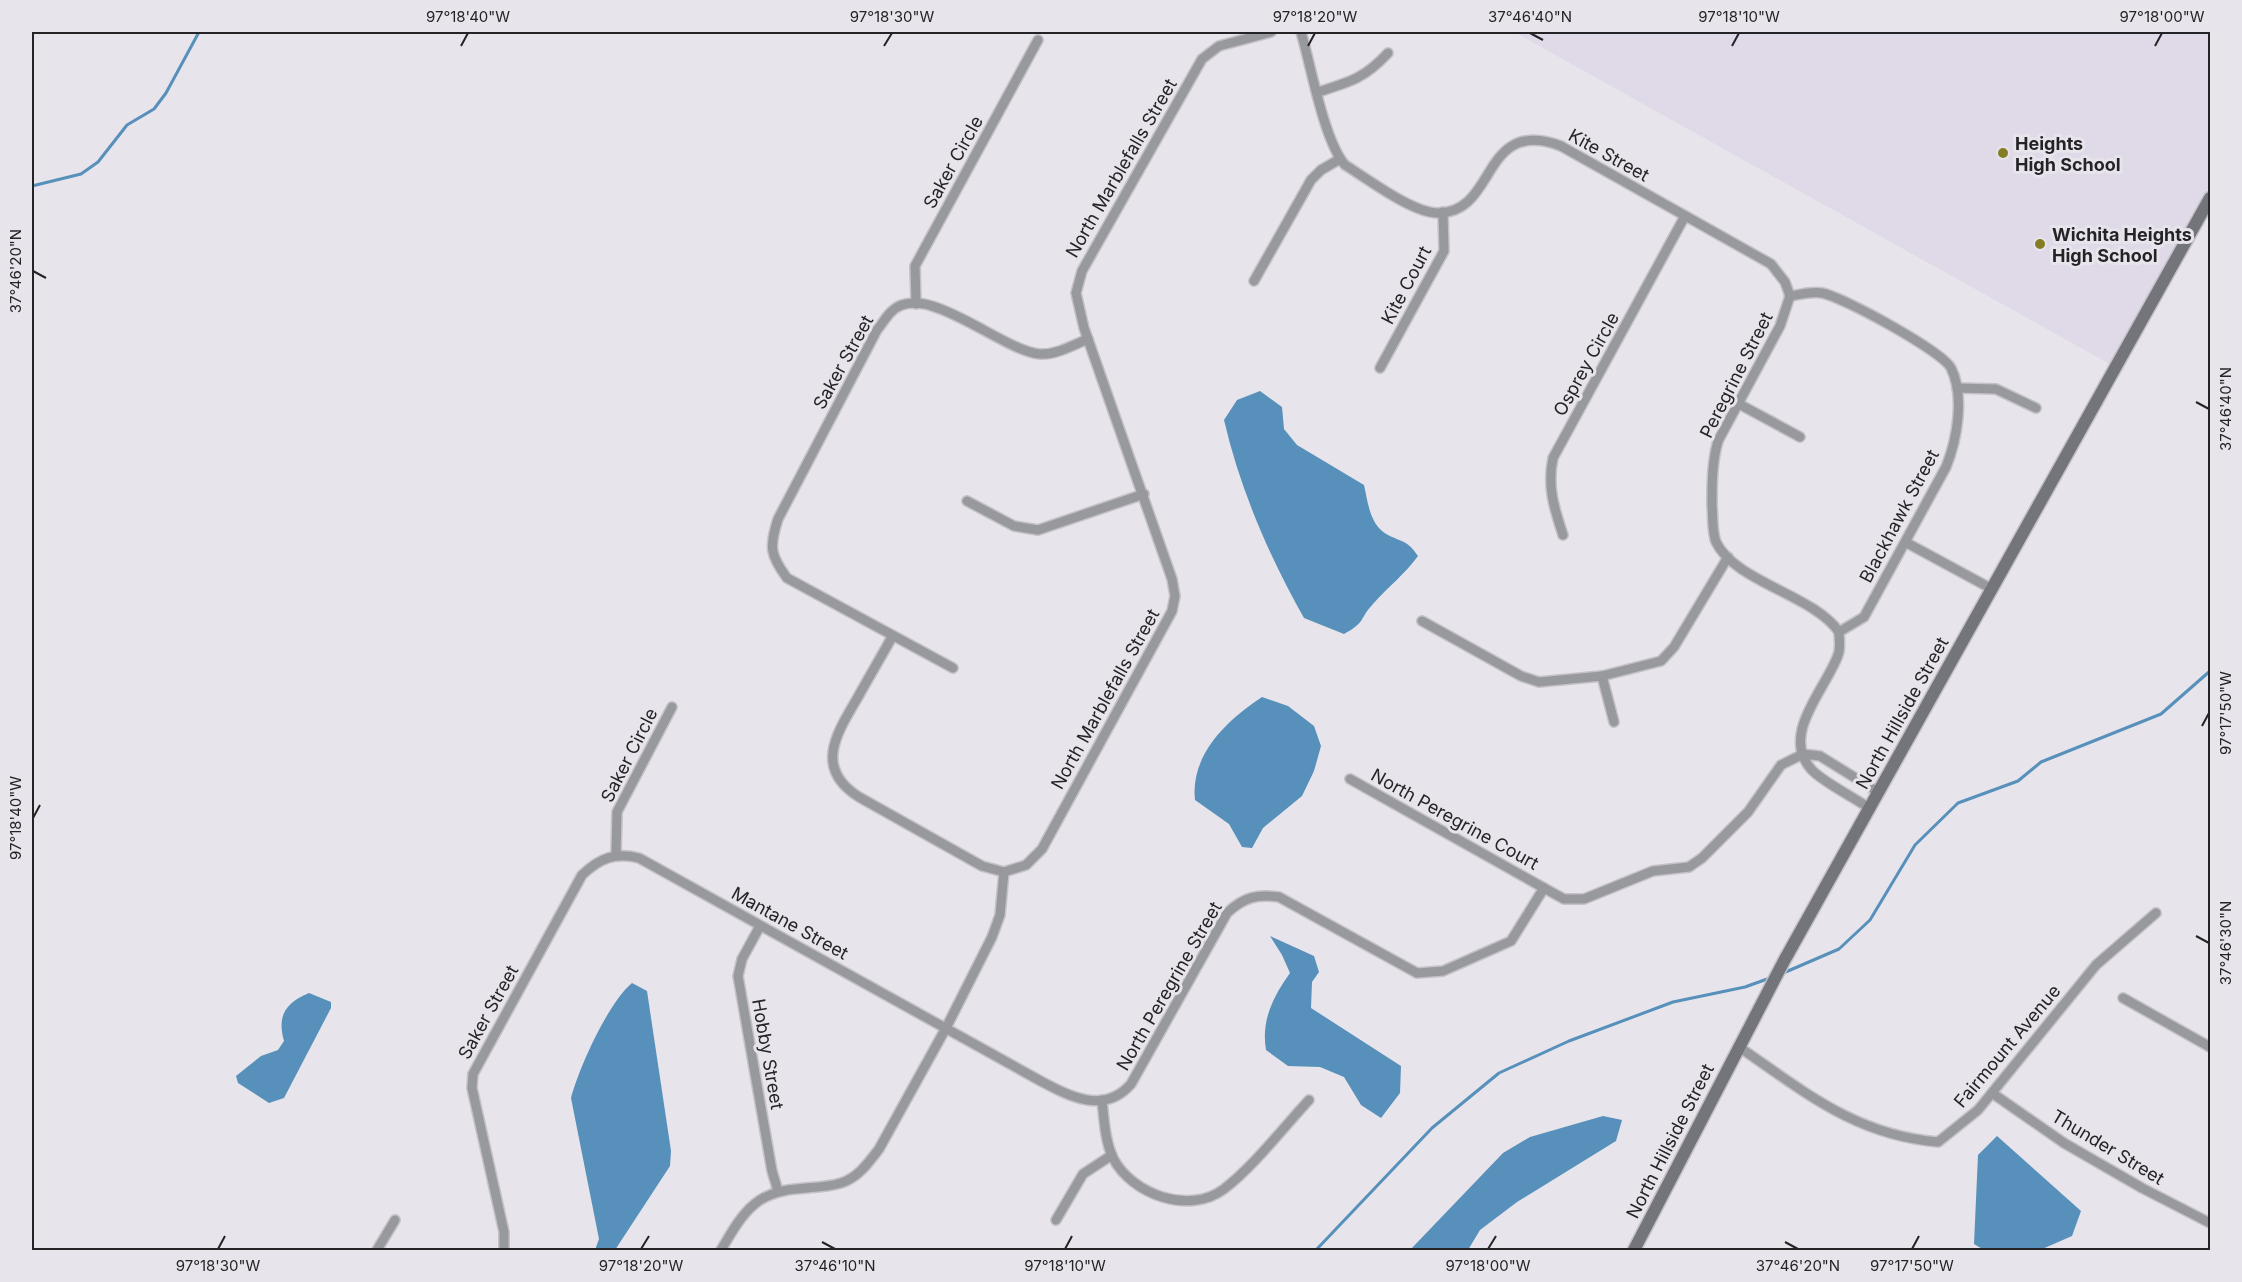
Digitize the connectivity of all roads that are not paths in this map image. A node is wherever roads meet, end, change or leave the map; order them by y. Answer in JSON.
{"nodes":[{"id":1,"x":1271,"y":32,"type":"edge"},
{"id":2,"x":1301,"y":32,"type":"edge"},
{"id":3,"x":1038,"y":40,"type":"dead end"},
{"id":4,"x":1388,"y":53,"type":"dead end"},
{"id":5,"x":1318,"y":92,"type":"junction"},
{"id":6,"x":1340,"y":159,"type":"junction"},
{"id":7,"x":2211,"y":198,"type":"edge"},
{"id":8,"x":1443,"y":212,"type":"junction"},
{"id":9,"x":1685,"y":216,"type":"junction"},
{"id":10,"x":1254,"y":281,"type":"dead end"},
{"id":11,"x":1790,"y":296,"type":"junction"},
{"id":12,"x":916,"y":304,"type":"junction"},
{"id":13,"x":1088,"y":339,"type":"junction"},
{"id":14,"x":1380,"y":368,"type":"dead end"},
{"id":15,"x":1957,"y":388,"type":"junction"},
{"id":16,"x":1739,"y":404,"type":"junction"},
{"id":17,"x":2036,"y":408,"type":"dead end"},
{"id":18,"x":1800,"y":437,"type":"dead end"},
{"id":19,"x":1144,"y":494,"type":"junction"},
{"id":20,"x":967,"y":501,"type":"dead end"},
{"id":21,"x":1563,"y":535,"type":"dead end"},
{"id":22,"x":1907,"y":543,"type":"junction"},
{"id":23,"x":1728,"y":557,"type":"junction"},
{"id":24,"x":1992,"y":589,"type":"junction"},
{"id":25,"x":1422,"y":621,"type":"dead end"},
{"id":26,"x":1839,"y":632,"type":"junction"},
{"id":27,"x":892,"y":637,"type":"junction"},
{"id":28,"x":954,"y":668,"type":"dead end"},
{"id":29,"x":1602,"y":676,"type":"junction"},
{"id":30,"x":672,"y":707,"type":"dead end"},
{"id":31,"x":1614,"y":722,"type":"dead end"},
{"id":32,"x":1803,"y":754,"type":"junction"},
{"id":33,"x":1350,"y":778,"type":"dead end"},
{"id":34,"x":1878,"y":792,"type":"junction"},
{"id":35,"x":1869,"y":808,"type":"junction"},
{"id":36,"x":616,"y":855,"type":"junction"},
{"id":37,"x":1004,"y":872,"type":"junction"},
{"id":38,"x":1544,"y":888,"type":"junction"},
{"id":39,"x":2156,"y":914,"type":"dead end"},
{"id":40,"x":760,"y":926,"type":"junction"},
{"id":41,"x":2123,"y":998,"type":"dead end"},
{"id":42,"x":946,"y":1028,"type":"junction"},
{"id":43,"x":1739,"y":1047,"type":"junction"},
{"id":44,"x":2211,"y":1047,"type":"edge"},
{"id":45,"x":1992,"y":1093,"type":"junction"},
{"id":46,"x":1102,"y":1100,"type":"junction"},
{"id":47,"x":1310,"y":1100,"type":"dead end"},
{"id":48,"x":1112,"y":1155,"type":"junction"},
{"id":49,"x":778,"y":1191,"type":"junction"},
{"id":50,"x":395,"y":1220,"type":"dead end"},
{"id":51,"x":1056,"y":1220,"type":"dead end"},
{"id":52,"x":2211,"y":1223,"type":"edge"},
{"id":53,"x":377,"y":1251,"type":"edge"},
{"id":54,"x":504,"y":1251,"type":"edge"},
{"id":55,"x":721,"y":1251,"type":"edge"},
{"id":56,"x":1634,"y":1251,"type":"edge"}],
"edges":[{"from":1,"to":13,"type":"street","name":"North Marblefalls Street"},
{"from":2,"to":5,"type":"street"},
{"from":3,"to":12,"type":"street","name":"Saker Circle"},
{"from":4,"to":5,"type":"street"},
{"from":5,"to":6,"type":"street"},
{"from":6,"to":8,"type":"street"},
{"from":6,"to":10,"type":"street"},
{"from":7,"to":24,"type":"main road","name":"North Hillside Street"},
{"from":8,"to":9,"type":"street","name":"Kite Street"},
{"from":8,"to":14,"type":"street","name":"Kite Court"},
{"from":9,"to":11,"type":"street","name":"Kite Street"},
{"from":9,"to":21,"type":"street","name":"Osprey Circle"},
{"from":11,"to":15,"type":"street","name":"Blackhawk Street"},
{"from":11,"to":16,"type":"street","name":"Peregrine Street"},
{"from":12,"to":13,"type":"street"},
{"from":12,"to":27,"type":"street","name":"Saker Street"},
{"from":13,"to":19,"type":"street","name":"North Marblefalls Street"},
{"from":15,"to":17,"type":"street"},
{"from":15,"to":22,"type":"street","name":"Blackhawk Street"},
{"from":16,"to":18,"type":"street"},
{"from":16,"to":23,"type":"street","name":"Peregrine Street"},
{"from":19,"to":20,"type":"street"},
{"from":19,"to":37,"type":"street","name":"North Marblefalls Street"},
{"from":22,"to":24,"type":"street"},
{"from":22,"to":26,"type":"street","name":"Blackhawk Street"},
{"from":23,"to":26,"type":"street"},
{"from":23,"to":29,"type":"street"},
{"from":24,"to":34,"type":"main road","name":"North Hillside Street"},
{"from":25,"to":29,"type":"street"},
{"from":26,"to":32,"type":"street"},
{"from":27,"to":28,"type":"street"},
{"from":27,"to":37,"type":"street"},
{"from":29,"to":31,"type":"street"},
{"from":30,"to":36,"type":"street","name":"Saker Circle"},
{"from":32,"to":34,"type":"street"},
{"from":32,"to":35,"type":"street"},
{"from":32,"to":38,"type":"street"},
{"from":33,"to":38,"type":"street","name":"North Peregrine Court"},
{"from":34,"to":35,"type":"main road","name":"North Hillside Street"},
{"from":35,"to":43,"type":"main road","name":"North Hillside Street"},
{"from":36,"to":40,"type":"street","name":"Mantane Street"},
{"from":36,"to":54,"type":"street","name":"Saker Street"},
{"from":37,"to":42,"type":"street"},
{"from":38,"to":46,"type":"street","name":"North Peregrine Street"},
{"from":39,"to":45,"type":"street","name":"Fairmount Avenue"},
{"from":40,"to":42,"type":"street","name":"Mantane Street"},
{"from":40,"to":49,"type":"street","name":"Hobby Street"},
{"from":41,"to":44,"type":"street"},
{"from":42,"to":46,"type":"street","name":"Mantane Street"},
{"from":42,"to":49,"type":"street"},
{"from":43,"to":45,"type":"street","name":"Fairmount Avenue"},
{"from":43,"to":56,"type":"main road","name":"North Hillside Street"},
{"from":45,"to":52,"type":"street","name":"Thunder Street"},
{"from":46,"to":48,"type":"street"},
{"from":47,"to":48,"type":"street"},
{"from":48,"to":51,"type":"street"},
{"from":49,"to":55,"type":"street"},
{"from":50,"to":53,"type":"street"}]}
